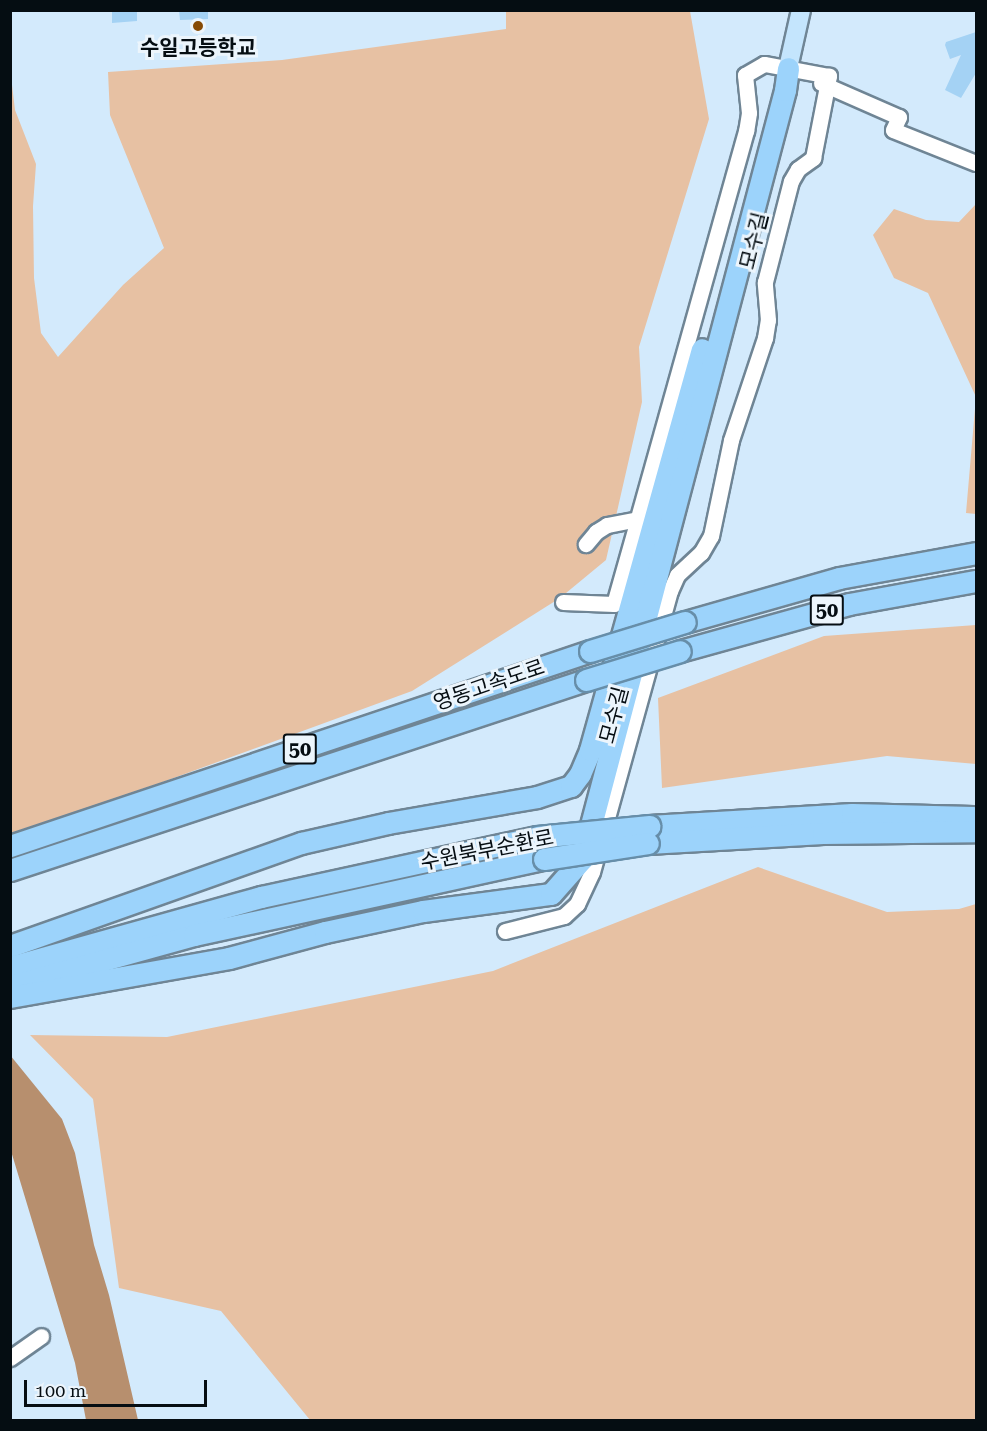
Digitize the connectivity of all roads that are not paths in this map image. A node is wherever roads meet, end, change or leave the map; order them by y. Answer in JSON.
{"nodes":[{"id":1,"x":801,"y":10,"type":"edge"},
{"id":2,"x":788,"y":68,"type":"junction"},
{"id":3,"x":828,"y":87,"type":"junction"},
{"id":4,"x":976,"y":163,"type":"edge"},
{"id":5,"x":638,"y":519,"type":"junction"},
{"id":6,"x":591,"y":538,"type":"dead end"},
{"id":7,"x":976,"y":553,"type":"edge"},
{"id":8,"x":976,"y":581,"type":"edge"},
{"id":9,"x":563,"y":602,"type":"dead end"},
{"id":10,"x":976,"y":817,"type":"edge"},
{"id":11,"x":976,"y":831,"type":"edge"},
{"id":12,"x":649,"y":834,"type":"junction"},
{"id":13,"x":10,"y":846,"type":"edge"},
{"id":14,"x":10,"y":870,"type":"edge"},
{"id":15,"x":505,"y":931,"type":"dead end"},
{"id":16,"x":10,"y":946,"type":"edge"},
{"id":17,"x":10,"y":967,"type":"edge"},
{"id":18,"x":10,"y":986,"type":"edge"},
{"id":19,"x":10,"y":997,"type":"edge"},
{"id":20,"x":42,"y":1336,"type":"dead end"},
{"id":21,"x":10,"y":1358,"type":"edge"}],
"edges":[{"from":1,"to":2,"type":"main road"},
{"from":2,"to":3,"type":"street"},
{"from":2,"to":5,"type":"street","name":"모수길"},
{"from":2,"to":16,"type":"highway"},
{"from":2,"to":19,"type":"highway"},
{"from":3,"to":4,"type":"street"},
{"from":3,"to":15,"type":"street","name":"모수길"},
{"from":5,"to":6,"type":"street"},
{"from":5,"to":9,"type":"street"},
{"from":7,"to":13,"type":"highway","name":"영동고속도로","number":"50","bridge":true},
{"from":8,"to":14,"type":"highway","name":"영동고속도로","number":"50","bridge":true},
{"from":10,"to":12,"type":"highway","name":"수원북부순환로"},
{"from":11,"to":12,"type":"highway","name":"수원북부순환로"},
{"from":12,"to":17,"type":"highway","name":"수원북부순환로","bridge":true},
{"from":12,"to":18,"type":"highway","name":"수원북부순환로","bridge":true},
{"from":20,"to":21,"type":"street"}]}
